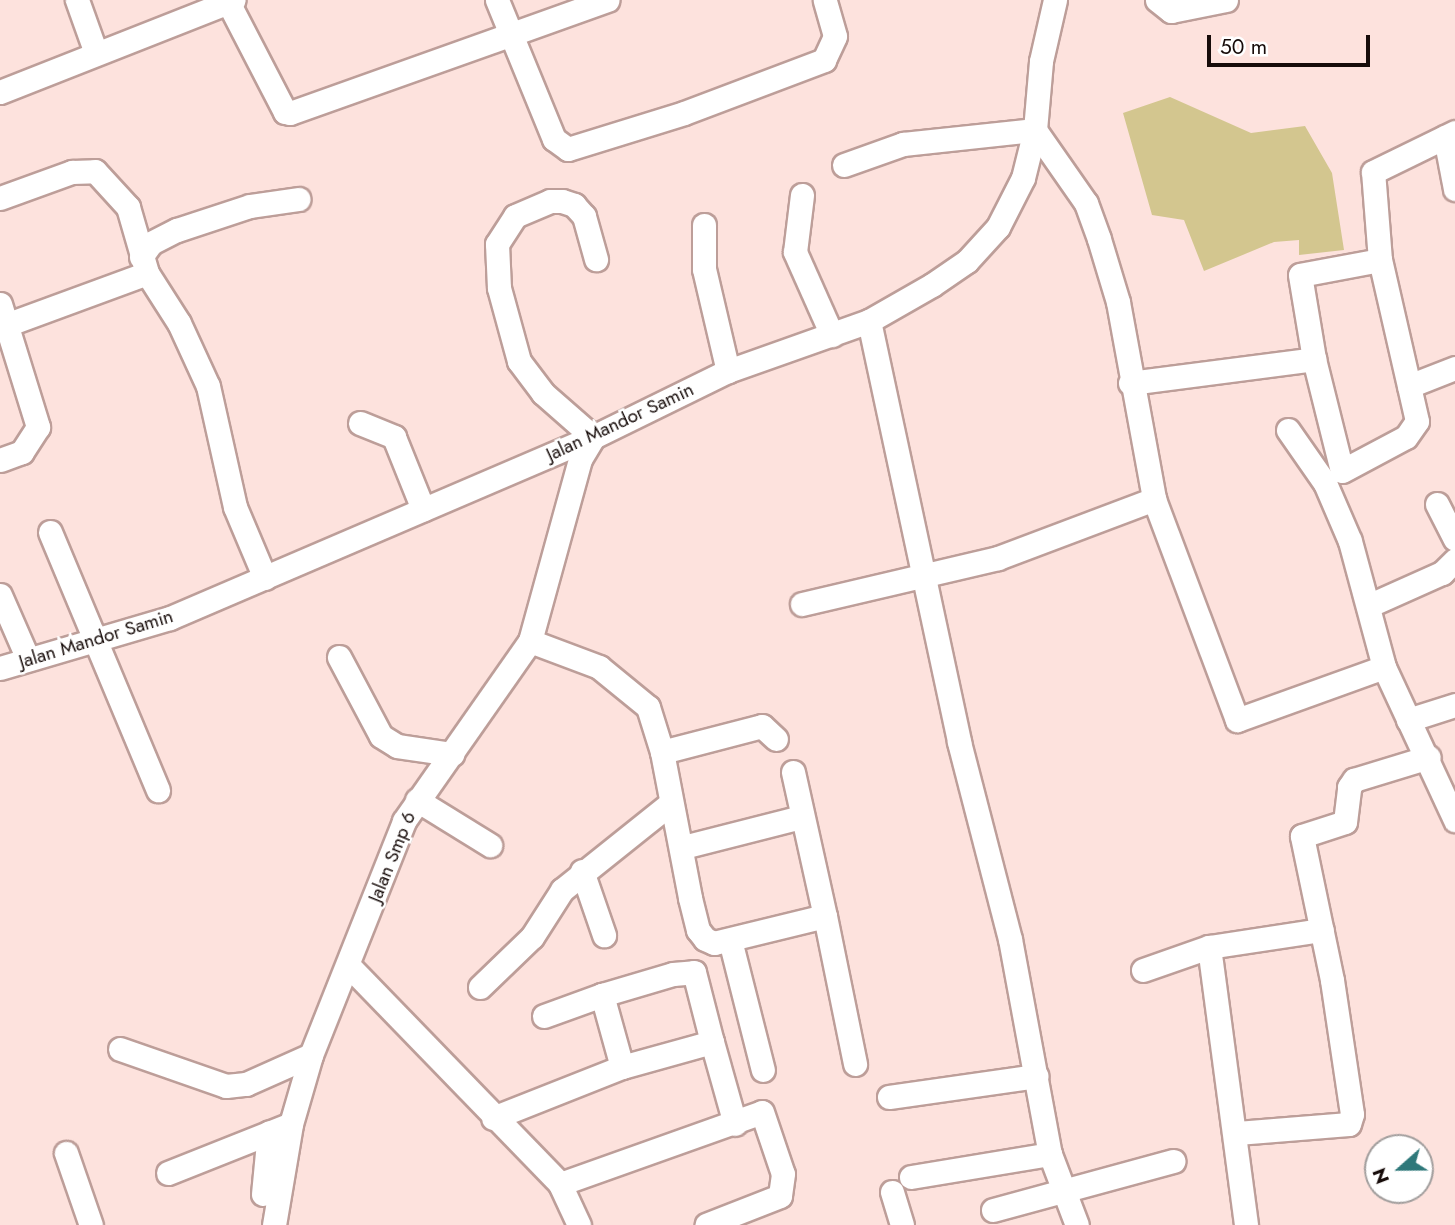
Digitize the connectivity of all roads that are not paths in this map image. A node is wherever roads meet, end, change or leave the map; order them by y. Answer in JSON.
{"nodes":[{"id":1,"x":77,"y":0,"type":"edge"},
{"id":2,"x":497,"y":0,"type":"edge"},
{"id":3,"x":608,"y":0,"type":"edge"},
{"id":4,"x":825,"y":0,"type":"edge"},
{"id":5,"x":1055,"y":0,"type":"edge"},
{"id":6,"x":1157,"y":0,"type":"edge"},
{"id":7,"x":1226,"y":0,"type":"edge"},
{"id":8,"x":229,"y":1,"type":"edge"},
{"id":9,"x":511,"y":33,"type":"junction"},
{"id":10,"x":96,"y":53,"type":"junction"},
{"id":11,"x":0,"y":92,"type":"edge"},
{"id":12,"x":1035,"y":130,"type":"junction"},
{"id":13,"x":1450,"y":135,"type":"edge"},
{"id":14,"x":844,"y":165,"type":"dead end"},
{"id":15,"x":1455,"y":188,"type":"edge"},
{"id":16,"x":802,"y":195,"type":"dead end"},
{"id":17,"x":0,"y":198,"type":"edge"},
{"id":18,"x":298,"y":199,"type":"dead end"},
{"id":19,"x":704,"y":225,"type":"dead end"},
{"id":20,"x":596,"y":259,"type":"dead end"},
{"id":21,"x":1380,"y":260,"type":"junction"},
{"id":22,"x":144,"y":265,"type":"junction"},
{"id":23,"x":3,"y":315,"type":"edge"},
{"id":24,"x":869,"y":321,"type":"junction"},
{"id":25,"x":832,"y":335,"type":"junction"},
{"id":26,"x":1314,"y":359,"type":"junction"},
{"id":27,"x":1455,"y":368,"type":"edge"},
{"id":28,"x":728,"y":371,"type":"junction"},
{"id":29,"x":1129,"y":383,"type":"junction"},
{"id":30,"x":1409,"y":386,"type":"junction"},
{"id":31,"x":360,"y":423,"type":"dead end"},
{"id":32,"x":1288,"y":430,"type":"dead end"},
{"id":33,"x":593,"y":437,"type":"junction"},
{"id":34,"x":0,"y":460,"type":"edge"},
{"id":35,"x":1154,"y":499,"type":"junction"},
{"id":36,"x":1437,"y":504,"type":"dead end"},
{"id":37,"x":424,"y":509,"type":"junction"},
{"id":38,"x":50,"y":532,"type":"dead end"},
{"id":39,"x":1455,"y":539,"type":"edge"},
{"id":40,"x":1455,"y":560,"type":"edge"},
{"id":41,"x":925,"y":573,"type":"junction"},
{"id":42,"x":265,"y":578,"type":"junction"},
{"id":43,"x":0,"y":595,"type":"edge"},
{"id":44,"x":802,"y":604,"type":"dead end"},
{"id":45,"x":1370,"y":605,"type":"junction"},
{"id":46,"x":96,"y":639,"type":"junction"},
{"id":47,"x":530,"y":641,"type":"junction"},
{"id":48,"x":339,"y":657,"type":"dead end"},
{"id":49,"x":28,"y":659,"type":"junction"},
{"id":50,"x":1384,"y":667,"type":"junction"},
{"id":51,"x":0,"y":668,"type":"edge"},
{"id":52,"x":1455,"y":705,"type":"edge"},
{"id":53,"x":1408,"y":720,"type":"junction"},
{"id":54,"x":776,"y":739,"type":"dead end"},
{"id":55,"x":662,"y":752,"type":"junction"},
{"id":56,"x":453,"y":754,"type":"junction"},
{"id":57,"x":1429,"y":757,"type":"junction"},
{"id":58,"x":793,"y":772,"type":"dead end"},
{"id":59,"x":158,"y":790,"type":"dead end"},
{"id":60,"x":417,"y":800,"type":"junction"},
{"id":61,"x":670,"y":803,"type":"junction"},
{"id":62,"x":801,"y":817,"type":"junction"},
{"id":63,"x":1455,"y":820,"type":"edge"},
{"id":64,"x":490,"y":845,"type":"dead end"},
{"id":65,"x":683,"y":847,"type":"junction"},
{"id":66,"x":582,"y":871,"type":"junction"},
{"id":67,"x":825,"y":916,"type":"junction"},
{"id":68,"x":1322,"y":930,"type":"junction"},
{"id":69,"x":604,"y":934,"type":"dead end"},
{"id":70,"x":730,"y":940,"type":"junction"},
{"id":71,"x":1209,"y":947,"type":"junction"},
{"id":72,"x":349,"y":966,"type":"junction"},
{"id":73,"x":1143,"y":970,"type":"dead end"},
{"id":74,"x":480,"y":987,"type":"dead end"},
{"id":75,"x":602,"y":995,"type":"junction"},
{"id":76,"x":544,"y":1016,"type":"dead end"},
{"id":77,"x":712,"y":1042,"type":"junction"},
{"id":78,"x":120,"y":1049,"type":"dead end"},
{"id":79,"x":312,"y":1055,"type":"junction"},
{"id":80,"x":855,"y":1064,"type":"dead end"},
{"id":81,"x":622,"y":1067,"type":"junction"},
{"id":82,"x":763,"y":1070,"type":"dead end"},
{"id":83,"x":1037,"y":1076,"type":"junction"},
{"id":84,"x":889,"y":1097,"type":"dead end"},
{"id":85,"x":493,"y":1118,"type":"junction"},
{"id":86,"x":735,"y":1124,"type":"junction"},
{"id":87,"x":280,"y":1128,"type":"junction"},
{"id":88,"x":1237,"y":1133,"type":"junction"},
{"id":89,"x":66,"y":1153,"type":"dead end"},
{"id":90,"x":1050,"y":1154,"type":"junction"},
{"id":91,"x":1173,"y":1161,"type":"dead end"},
{"id":92,"x":168,"y":1173,"type":"dead end"},
{"id":93,"x":911,"y":1177,"type":"dead end"},
{"id":94,"x":560,"y":1184,"type":"junction"},
{"id":95,"x":1064,"y":1189,"type":"junction"},
{"id":96,"x":892,"y":1192,"type":"dead end"},
{"id":97,"x":993,"y":1210,"type":"dead end"},
{"id":98,"x":91,"y":1225,"type":"edge"},
{"id":99,"x":260,"y":1225,"type":"edge"},
{"id":100,"x":274,"y":1225,"type":"edge"},
{"id":101,"x":579,"y":1225,"type":"edge"},
{"id":102,"x":706,"y":1225,"type":"edge"},
{"id":103,"x":902,"y":1225,"type":"edge"},
{"id":104,"x":1077,"y":1225,"type":"edge"},
{"id":105,"x":1246,"y":1225,"type":"edge"}],
"edges":[{"from":1,"to":10,"type":"street"},
{"from":2,"to":9,"type":"street"},
{"from":3,"to":9,"type":"street"},
{"from":4,"to":9,"type":"street"},
{"from":5,"to":12,"type":"street","name":"Jalan Mandor Samin"},
{"from":6,"to":7,"type":"street"},
{"from":8,"to":9,"type":"street"},
{"from":8,"to":10,"type":"street"},
{"from":10,"to":11,"type":"street"},
{"from":12,"to":14,"type":"street"},
{"from":12,"to":24,"type":"street","name":"Jalan Mandor Samin"},
{"from":12,"to":29,"type":"street"},
{"from":13,"to":15,"type":"street"},
{"from":13,"to":21,"type":"street"},
{"from":16,"to":25,"type":"street"},
{"from":17,"to":22,"type":"street"},
{"from":18,"to":22,"type":"street"},
{"from":19,"to":28,"type":"street"},
{"from":20,"to":33,"type":"street"},
{"from":21,"to":26,"type":"street"},
{"from":21,"to":30,"type":"street"},
{"from":22,"to":23,"type":"street"},
{"from":22,"to":42,"type":"street"},
{"from":23,"to":34,"type":"street"},
{"from":24,"to":25,"type":"street","name":"Jalan Mandor Samin"},
{"from":24,"to":41,"type":"street"},
{"from":25,"to":28,"type":"street","name":"Jalan Mandor Samin"},
{"from":26,"to":29,"type":"street"},
{"from":26,"to":30,"type":"street"},
{"from":27,"to":30,"type":"street"},
{"from":28,"to":33,"type":"street","name":"Jalan Mandor Samin"},
{"from":29,"to":35,"type":"street"},
{"from":31,"to":37,"type":"street"},
{"from":32,"to":45,"type":"street"},
{"from":33,"to":37,"type":"street","name":"Jalan Mandor Samin"},
{"from":33,"to":47,"type":"street","name":"Jalan Smp 6"},
{"from":35,"to":41,"type":"street"},
{"from":35,"to":50,"type":"street"},
{"from":36,"to":39,"type":"street"},
{"from":37,"to":42,"type":"street","name":"Jalan Mandor Samin"},
{"from":38,"to":46,"type":"street"},
{"from":40,"to":45,"type":"street"},
{"from":41,"to":44,"type":"street"},
{"from":41,"to":83,"type":"street"},
{"from":42,"to":46,"type":"street","name":"Jalan Mandor Samin"},
{"from":43,"to":49,"type":"street"},
{"from":45,"to":50,"type":"street"},
{"from":46,"to":49,"type":"street","name":"Jalan Mandor Samin"},
{"from":46,"to":59,"type":"street"},
{"from":47,"to":55,"type":"street"},
{"from":47,"to":56,"type":"street","name":"Jalan Smp 6"},
{"from":48,"to":56,"type":"street"},
{"from":49,"to":51,"type":"street","name":"Jalan Mandor Samin"},
{"from":50,"to":53,"type":"street"},
{"from":52,"to":53,"type":"street"},
{"from":53,"to":57,"type":"street"},
{"from":54,"to":55,"type":"street"},
{"from":55,"to":61,"type":"street"},
{"from":56,"to":60,"type":"street","name":"Jalan Smp 6"},
{"from":57,"to":63,"type":"street"},
{"from":57,"to":68,"type":"street"},
{"from":58,"to":62,"type":"street"},
{"from":60,"to":64,"type":"street"},
{"from":60,"to":72,"type":"street","name":"Jalan Smp 6"},
{"from":61,"to":65,"type":"street"},
{"from":61,"to":66,"type":"street"},
{"from":62,"to":65,"type":"street"},
{"from":62,"to":67,"type":"street"},
{"from":65,"to":70,"type":"street"},
{"from":66,"to":69,"type":"street"},
{"from":66,"to":74,"type":"street"},
{"from":67,"to":70,"type":"street"},
{"from":67,"to":80,"type":"street"},
{"from":68,"to":71,"type":"street"},
{"from":68,"to":88,"type":"street"},
{"from":70,"to":82,"type":"street"},
{"from":71,"to":73,"type":"street"},
{"from":71,"to":88,"type":"street"},
{"from":72,"to":79,"type":"street","name":"Jalan Smp 6"},
{"from":72,"to":85,"type":"street"},
{"from":75,"to":76,"type":"street"},
{"from":75,"to":77,"type":"street"},
{"from":75,"to":81,"type":"street"},
{"from":77,"to":81,"type":"street"},
{"from":77,"to":86,"type":"street"},
{"from":78,"to":79,"type":"street"},
{"from":79,"to":87,"type":"street","name":"Jalan Smp 6"},
{"from":81,"to":85,"type":"street"},
{"from":83,"to":84,"type":"street"},
{"from":83,"to":90,"type":"street"},
{"from":85,"to":94,"type":"street"},
{"from":86,"to":94,"type":"street"},
{"from":86,"to":102,"type":"street"},
{"from":87,"to":92,"type":"street"},
{"from":87,"to":99,"type":"street"},
{"from":87,"to":100,"type":"street","name":"Jalan Smp 6"},
{"from":88,"to":105,"type":"street"},
{"from":89,"to":98,"type":"street"},
{"from":90,"to":93,"type":"street"},
{"from":90,"to":95,"type":"street"},
{"from":91,"to":95,"type":"street"},
{"from":94,"to":101,"type":"street"},
{"from":95,"to":97,"type":"street"},
{"from":95,"to":104,"type":"street"},
{"from":96,"to":103,"type":"street"}]}
